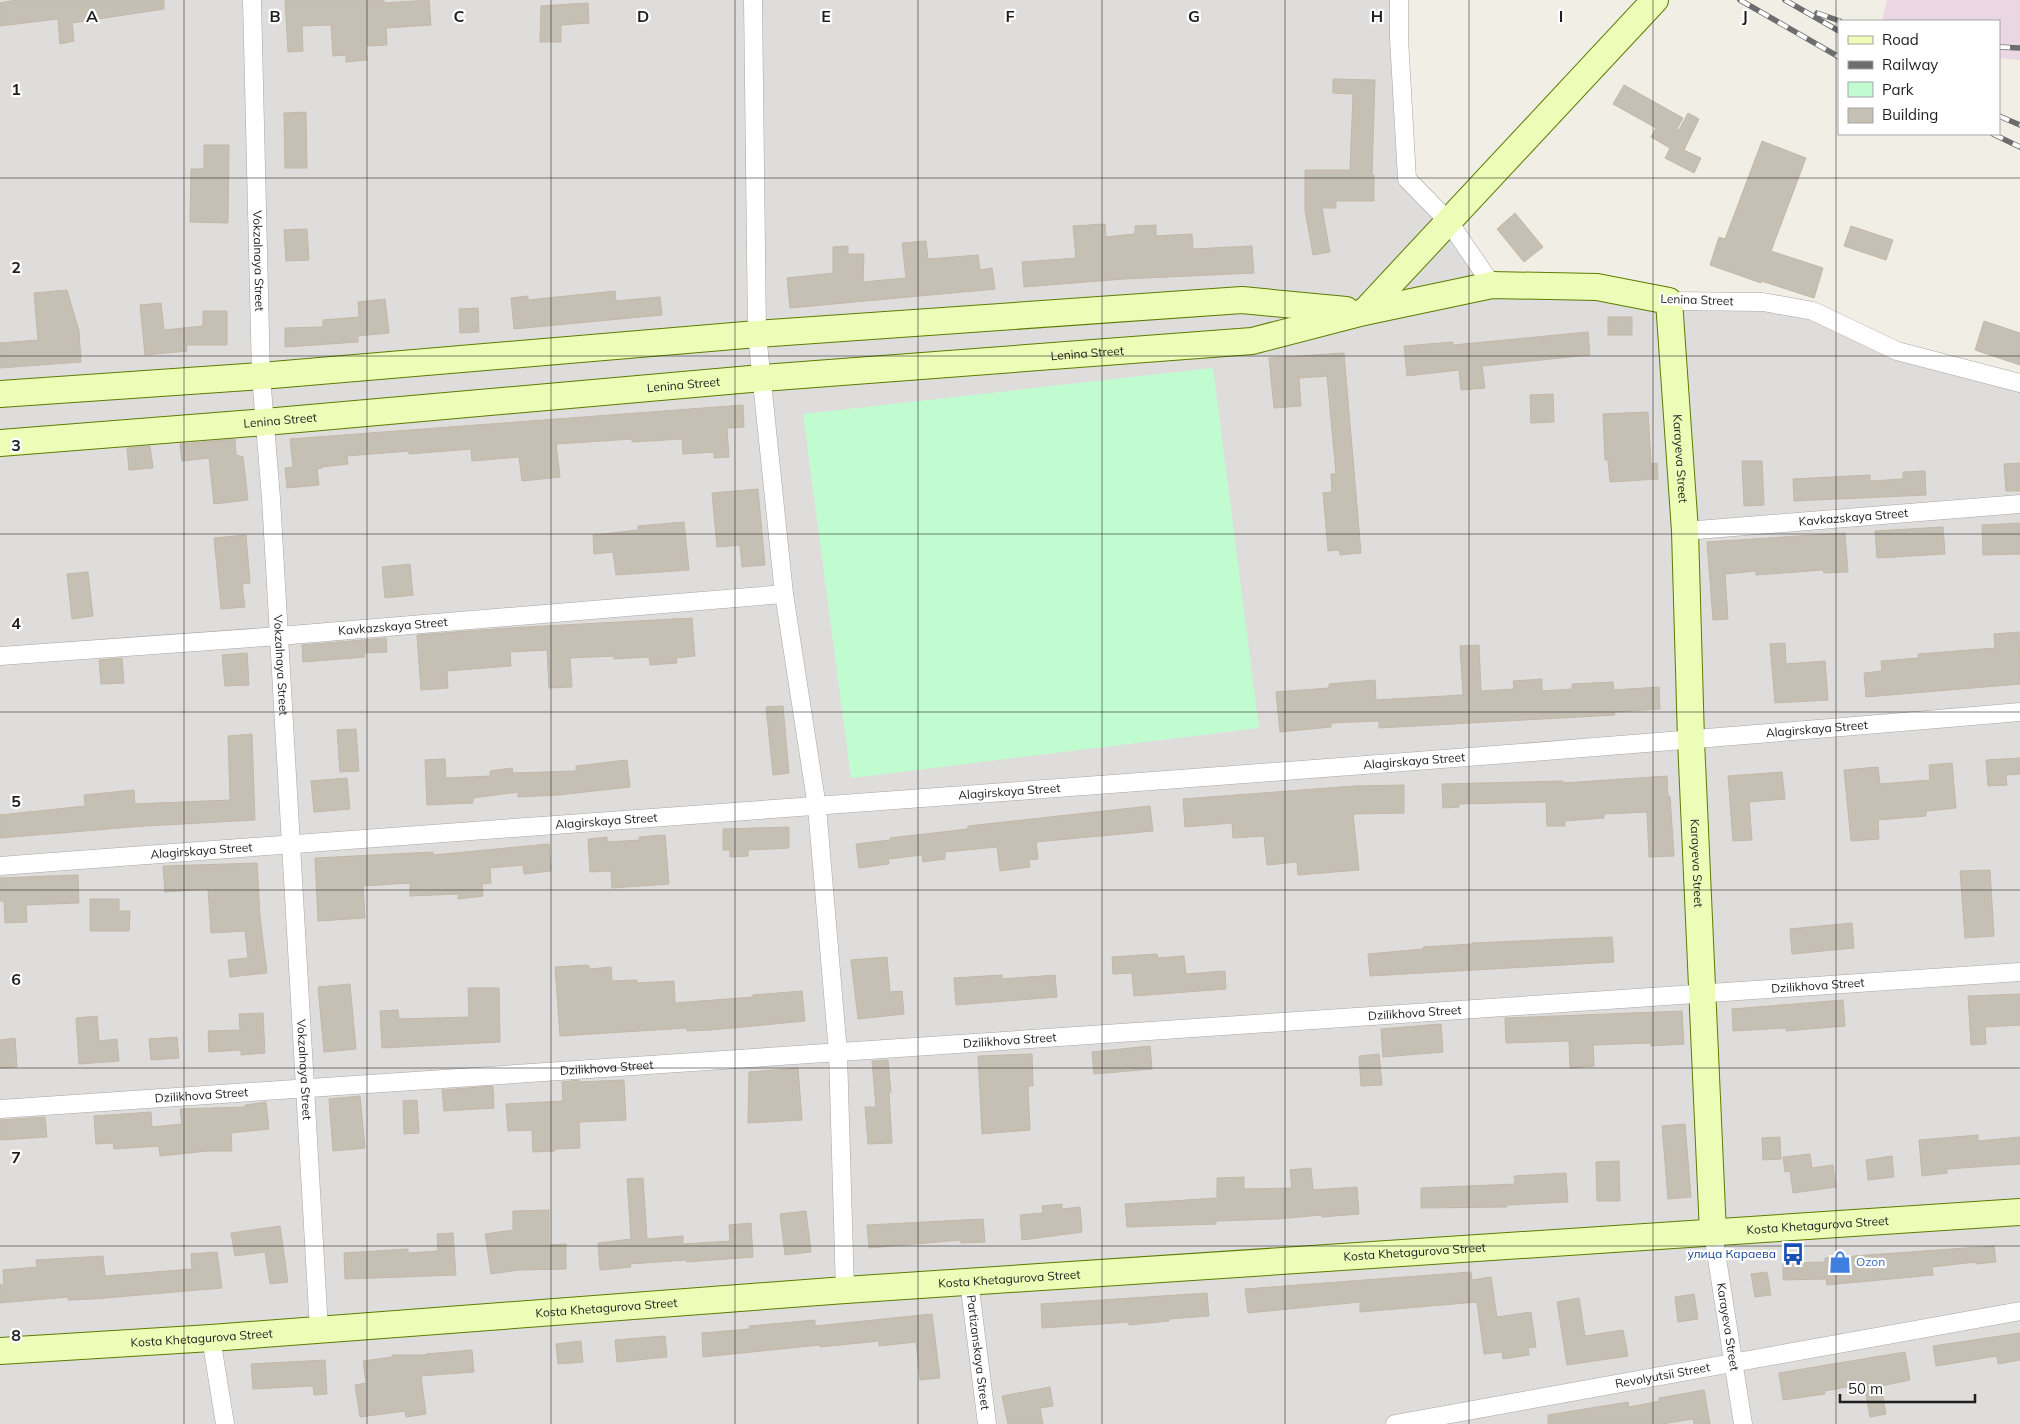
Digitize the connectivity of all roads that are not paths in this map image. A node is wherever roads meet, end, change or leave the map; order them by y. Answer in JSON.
{"nodes":[{"id":1,"x":252,"y":0,"type":"edge"},
{"id":2,"x":754,"y":0,"type":"edge"},
{"id":3,"x":1399,"y":0,"type":"edge"},
{"id":4,"x":1655,"y":0,"type":"edge"},
{"id":5,"x":1449,"y":222,"type":"junction"},
{"id":6,"x":1492,"y":285,"type":"junction"},
{"id":7,"x":1669,"y":301,"type":"junction"},
{"id":8,"x":1364,"y":312,"type":"junction"},
{"id":9,"x":757,"y":334,"type":"junction"},
{"id":10,"x":261,"y":376,"type":"junction"},
{"id":11,"x":762,"y":378,"type":"junction"},
{"id":12,"x":2020,"y":383,"type":"edge"},
{"id":13,"x":0,"y":394,"type":"edge"},
{"id":14,"x":265,"y":422,"type":"junction"},
{"id":15,"x":0,"y":443,"type":"edge"},
{"id":16,"x":2020,"y":504,"type":"edge"},
{"id":17,"x":1685,"y":531,"type":"junction"},
{"id":18,"x":784,"y":594,"type":"junction"},
{"id":19,"x":279,"y":636,"type":"junction"},
{"id":20,"x":0,"y":656,"type":"edge"},
{"id":21,"x":2020,"y":712,"type":"edge"},
{"id":22,"x":1691,"y":740,"type":"junction"},
{"id":23,"x":817,"y":807,"type":"junction"},
{"id":24,"x":291,"y":844,"type":"junction"},
{"id":25,"x":0,"y":866,"type":"edge"},
{"id":26,"x":2020,"y":972,"type":"edge"},
{"id":27,"x":1702,"y":993,"type":"junction"},
{"id":28,"x":838,"y":1053,"type":"junction"},
{"id":29,"x":305,"y":1089,"type":"junction"},
{"id":30,"x":0,"y":1109,"type":"edge"},
{"id":31,"x":2020,"y":1212,"type":"edge"},
{"id":32,"x":1713,"y":1233,"type":"junction"},
{"id":33,"x":969,"y":1281,"type":"junction"},
{"id":34,"x":845,"y":1290,"type":"junction"},
{"id":35,"x":2020,"y":1311,"type":"edge"},
{"id":36,"x":319,"y":1330,"type":"junction"},
{"id":37,"x":211,"y":1338,"type":"junction"},
{"id":38,"x":0,"y":1351,"type":"edge"},
{"id":39,"x":1734,"y":1363,"type":"junction"},
{"id":40,"x":225,"y":1424,"type":"edge"},
{"id":41,"x":987,"y":1424,"type":"edge"},
{"id":42,"x":1395,"y":1424,"type":"edge"},
{"id":43,"x":1743,"y":1424,"type":"edge"}],
"edges":[{"from":1,"to":10,"type":"street","name":"Vokzalnaya Street"},
{"from":2,"to":9,"type":"street"},
{"from":3,"to":5,"type":"street"},
{"from":4,"to":5,"type":"street"},
{"from":5,"to":6,"type":"street"},
{"from":5,"to":8,"type":"street"},
{"from":6,"to":7,"type":"street","name":"Lenina Street"},
{"from":6,"to":8,"type":"street","name":"Lenina Street"},
{"from":7,"to":12,"type":"street","name":"Lenina Street"},
{"from":7,"to":17,"type":"street","name":"Karayeva Street"},
{"from":8,"to":9,"type":"street","name":"Lenina Street"},
{"from":8,"to":11,"type":"street","name":"Lenina Street"},
{"from":9,"to":10,"type":"street","name":"Lenina Street"},
{"from":9,"to":11,"type":"street"},
{"from":10,"to":13,"type":"street","name":"Lenina Street"},
{"from":10,"to":14,"type":"street","name":"Vokzalnaya Street"},
{"from":11,"to":14,"type":"street","name":"Lenina Street"},
{"from":11,"to":18,"type":"street"},
{"from":14,"to":15,"type":"street","name":"Lenina Street"},
{"from":14,"to":19,"type":"street","name":"Vokzalnaya Street"},
{"from":16,"to":17,"type":"street","name":"Kavkazskaya Street"},
{"from":17,"to":22,"type":"street","name":"Karayeva Street"},
{"from":18,"to":19,"type":"street","name":"Kavkazskaya Street"},
{"from":18,"to":23,"type":"street"},
{"from":19,"to":20,"type":"street","name":"Kavkazskaya Street"},
{"from":19,"to":24,"type":"street","name":"Vokzalnaya Street"},
{"from":21,"to":22,"type":"street","name":"Alagirskaya Street"},
{"from":22,"to":23,"type":"street","name":"Alagirskaya Street"},
{"from":22,"to":27,"type":"street","name":"Karayeva Street"},
{"from":23,"to":24,"type":"street","name":"Alagirskaya Street"},
{"from":23,"to":28,"type":"street"},
{"from":24,"to":25,"type":"street","name":"Alagirskaya Street"},
{"from":24,"to":29,"type":"street","name":"Vokzalnaya Street"},
{"from":26,"to":27,"type":"street","name":"Dzilikhova Street"},
{"from":27,"to":28,"type":"street","name":"Dzilikhova Street"},
{"from":27,"to":32,"type":"street","name":"Karayeva Street"},
{"from":28,"to":29,"type":"street","name":"Dzilikhova Street"},
{"from":28,"to":34,"type":"street"},
{"from":29,"to":30,"type":"street","name":"Dzilikhova Street"},
{"from":29,"to":36,"type":"street","name":"Vokzalnaya Street"},
{"from":31,"to":32,"type":"street","name":"Kosta Khetagurova Street"},
{"from":32,"to":33,"type":"street","name":"Kosta Khetagurova Street"},
{"from":32,"to":39,"type":"street","name":"Karayeva Street"},
{"from":33,"to":34,"type":"street","name":"Kosta Khetagurova Street"},
{"from":33,"to":41,"type":"street","name":"Partizanskaya Street"},
{"from":34,"to":36,"type":"street","name":"Kosta Khetagurova Street"},
{"from":35,"to":39,"type":"street","name":"Revolyutsii Street"},
{"from":36,"to":37,"type":"street","name":"Kosta Khetagurova Street"},
{"from":37,"to":38,"type":"street","name":"Kosta Khetagurova Street"},
{"from":37,"to":40,"type":"street"},
{"from":39,"to":42,"type":"street","name":"Revolyutsii Street"},
{"from":39,"to":43,"type":"street","name":"Karayeva Street"}]}
